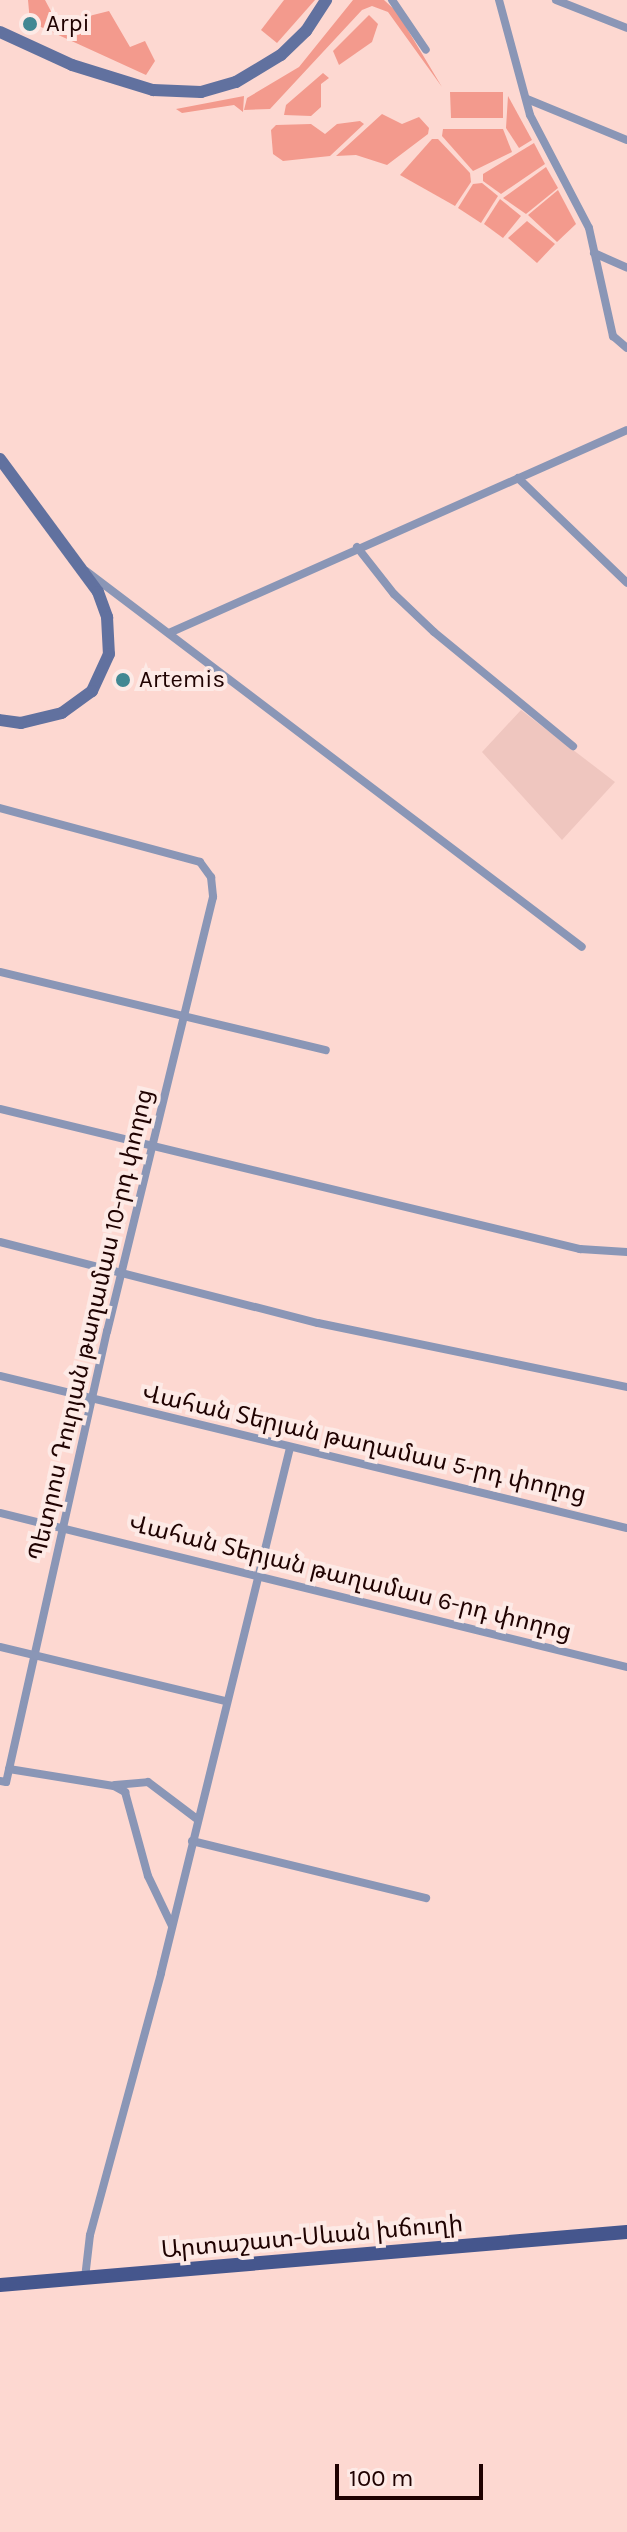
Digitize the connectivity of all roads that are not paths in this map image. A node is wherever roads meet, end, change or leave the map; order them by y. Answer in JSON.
{"nodes":[{"id":1,"x":326,"y":0,"type":"edge"},
{"id":2,"x":392,"y":0,"type":"edge"},
{"id":3,"x":499,"y":0,"type":"edge"},
{"id":4,"x":556,"y":0,"type":"edge"},
{"id":5,"x":627,"y":28,"type":"edge"},
{"id":6,"x":0,"y":32,"type":"edge"},
{"id":7,"x":426,"y":50,"type":"dead end"},
{"id":8,"x":527,"y":99,"type":"junction"},
{"id":9,"x":627,"y":140,"type":"edge"},
{"id":10,"x":594,"y":253,"type":"junction"},
{"id":11,"x":627,"y":268,"type":"edge"},
{"id":12,"x":627,"y":348,"type":"edge"},
{"id":13,"x":627,"y":430,"type":"edge"},
{"id":14,"x":0,"y":459,"type":"edge"},
{"id":15,"x":518,"y":478,"type":"junction"},
{"id":16,"x":357,"y":547,"type":"junction"},
{"id":17,"x":85,"y":570,"type":"junction"},
{"id":18,"x":627,"y":583,"type":"edge"},
{"id":19,"x":169,"y":633,"type":"junction"},
{"id":20,"x":0,"y":720,"type":"edge"},
{"id":21,"x":573,"y":746,"type":"dead end"},
{"id":22,"x":0,"y":808,"type":"edge"},
{"id":23,"x":582,"y":947,"type":"dead end"},
{"id":24,"x":0,"y":972,"type":"edge"},
{"id":25,"x":184,"y":1018,"type":"junction"},
{"id":26,"x":326,"y":1050,"type":"dead end"},
{"id":27,"x":0,"y":1109,"type":"edge"},
{"id":28,"x":151,"y":1147,"type":"junction"},
{"id":29,"x":0,"y":1242,"type":"edge"},
{"id":30,"x":627,"y":1252,"type":"edge"},
{"id":31,"x":122,"y":1272,"type":"junction"},
{"id":32,"x":0,"y":1376,"type":"edge"},
{"id":33,"x":627,"y":1387,"type":"edge"},
{"id":34,"x":93,"y":1399,"type":"junction"},
{"id":35,"x":290,"y":1448,"type":"junction"},
{"id":36,"x":0,"y":1513,"type":"edge"},
{"id":37,"x":627,"y":1528,"type":"edge"},
{"id":38,"x":62,"y":1529,"type":"junction"},
{"id":39,"x":258,"y":1576,"type":"junction"},
{"id":40,"x":0,"y":1647,"type":"edge"},
{"id":41,"x":34,"y":1655,"type":"junction"},
{"id":42,"x":627,"y":1667,"type":"edge"},
{"id":43,"x":225,"y":1701,"type":"junction"},
{"id":44,"x":9,"y":1769,"type":"junction"},
{"id":45,"x":3,"y":1781,"type":"edge"},
{"id":46,"x":114,"y":1786,"type":"junction"},
{"id":47,"x":197,"y":1819,"type":"junction"},
{"id":48,"x":192,"y":1841,"type":"junction"},
{"id":49,"x":426,"y":1898,"type":"dead end"},
{"id":50,"x":172,"y":1926,"type":"junction"},
{"id":51,"x":627,"y":2232,"type":"edge"},
{"id":52,"x":85,"y":2278,"type":"junction"},
{"id":53,"x":0,"y":2285,"type":"edge"}],
"edges":[{"from":1,"to":6,"type":"main road"},
{"from":2,"to":7,"type":"street"},
{"from":3,"to":8,"type":"street"},
{"from":4,"to":5,"type":"street"},
{"from":8,"to":9,"type":"street"},
{"from":8,"to":10,"type":"street"},
{"from":10,"to":11,"type":"street"},
{"from":10,"to":12,"type":"street"},
{"from":13,"to":15,"type":"street"},
{"from":14,"to":17,"type":"main road"},
{"from":15,"to":16,"type":"street"},
{"from":15,"to":18,"type":"street"},
{"from":16,"to":19,"type":"street"},
{"from":16,"to":21,"type":"street"},
{"from":17,"to":19,"type":"street"},
{"from":17,"to":20,"type":"main road"},
{"from":19,"to":23,"type":"street"},
{"from":22,"to":25,"type":"street","name":"Պետրոս Դուրյան թաղամաս 10-րդ փողոց"},
{"from":24,"to":25,"type":"street"},
{"from":25,"to":26,"type":"street"},
{"from":25,"to":28,"type":"street","name":"Պետրոս Դուրյան թաղամաս 10-րդ փողոց"},
{"from":27,"to":28,"type":"street"},
{"from":28,"to":30,"type":"street"},
{"from":28,"to":31,"type":"street","name":"Պետրոս Դուրյան թաղամաս 10-րդ փողոց"},
{"from":29,"to":31,"type":"street"},
{"from":31,"to":33,"type":"street"},
{"from":31,"to":34,"type":"street","name":"Պետրոս Դուրյան թաղամաս 10-րդ փողոց"},
{"from":32,"to":34,"type":"street","name":"Վահան Տերյան թաղամաս 5-րդ փողոց"},
{"from":34,"to":35,"type":"street","name":"Վահան Տերյան թաղամաս 5-րդ փողոց"},
{"from":34,"to":38,"type":"street","name":"Պետրոս Դուրյան թաղամաս 10-րդ փողոց"},
{"from":35,"to":37,"type":"street","name":"Վահան Տերյան թաղամաս 5-րդ փողոց"},
{"from":35,"to":39,"type":"street"},
{"from":36,"to":38,"type":"street","name":"Վահան Տերյան թաղամաս 6-րդ փողոց"},
{"from":38,"to":39,"type":"street","name":"Վահան Տերյան թաղամաս 6-րդ փողոց"},
{"from":38,"to":41,"type":"street","name":"Պետրոս Դուրյան թաղամաս 10-րդ փողոց"},
{"from":39,"to":42,"type":"street","name":"Վահան Տերյան թաղամաս 6-րդ փողոց"},
{"from":39,"to":43,"type":"street"},
{"from":40,"to":41,"type":"street"},
{"from":41,"to":43,"type":"street"},
{"from":41,"to":44,"type":"street","name":"Պետրոս Դուրյան թաղամաս 10-րդ փողոց"},
{"from":43,"to":47,"type":"street"},
{"from":44,"to":45,"type":"street","name":"Պետրոս Դուրյան թաղամաս 10-րդ փողոց"},
{"from":44,"to":46,"type":"street"},
{"from":46,"to":47,"type":"street"},
{"from":46,"to":50,"type":"street"},
{"from":47,"to":48,"type":"street"},
{"from":48,"to":49,"type":"street"},
{"from":48,"to":50,"type":"street"},
{"from":50,"to":52,"type":"street"},
{"from":51,"to":52,"type":"main road","name":"Արտաշատ-Սևան խճուղի"},
{"from":52,"to":53,"type":"main road","name":"Արտաշատ-Սևան խճուղի"}]}
